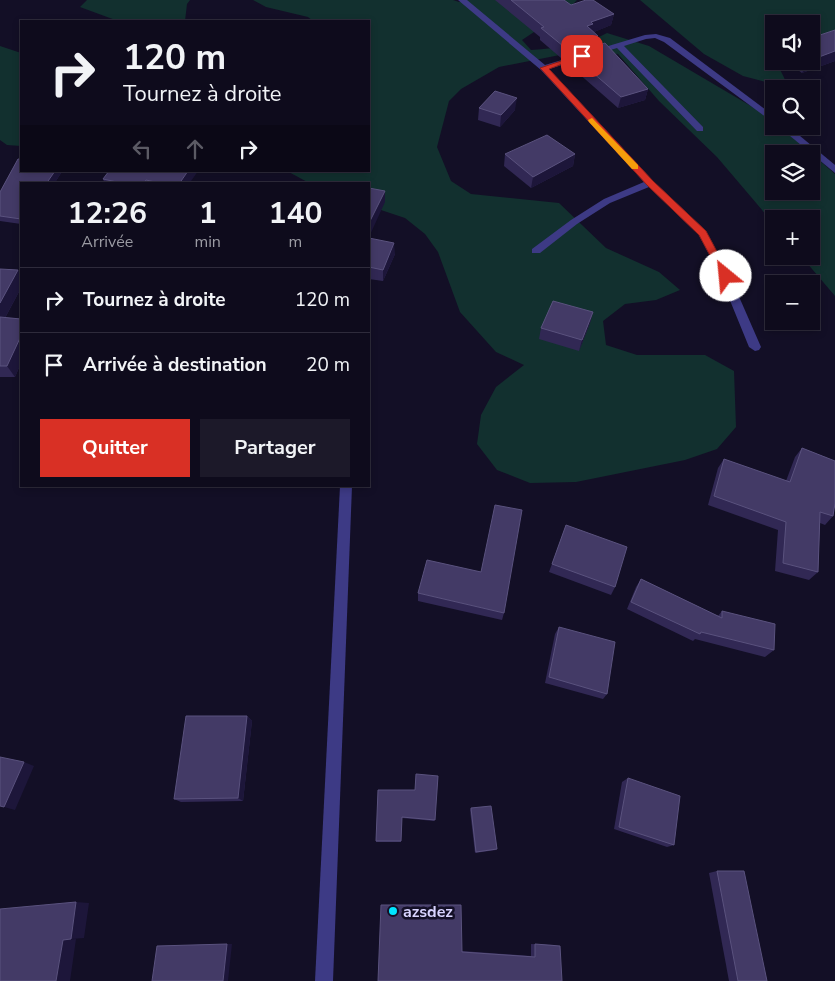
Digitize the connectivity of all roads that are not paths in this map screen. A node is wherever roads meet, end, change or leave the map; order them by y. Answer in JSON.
{"nodes":[{"id":1,"x":462,"y":0,"type":"edge"},
{"id":2,"x":619,"y":45,"type":"junction"},
{"id":3,"x":544,"y":68,"type":"junction"},
{"id":4,"x":765,"y":113,"type":"edge"},
{"id":5,"x":700,"y":129,"type":"dead end"},
{"id":6,"x":793,"y":135,"type":"edge"},
{"id":7,"x":835,"y":170,"type":"edge"},
{"id":8,"x":650,"y":183,"type":"junction"},
{"id":9,"x":536,"y":251,"type":"dead end"},
{"id":10,"x":755,"y":346,"type":"dead end"},
{"id":11,"x":346,"y":487,"type":"edge"},
{"id":12,"x":324,"y":981,"type":"edge"}],
"edges":[{"from":1,"to":3,"type":"street"},
{"from":2,"to":3,"type":"street"},
{"from":2,"to":4,"type":"street"},
{"from":2,"to":5,"type":"street"},
{"from":3,"to":8,"type":"street"},
{"from":6,"to":7,"type":"street"},
{"from":8,"to":9,"type":"street"},
{"from":8,"to":10,"type":"street"},
{"from":11,"to":12,"type":"street"}]}
